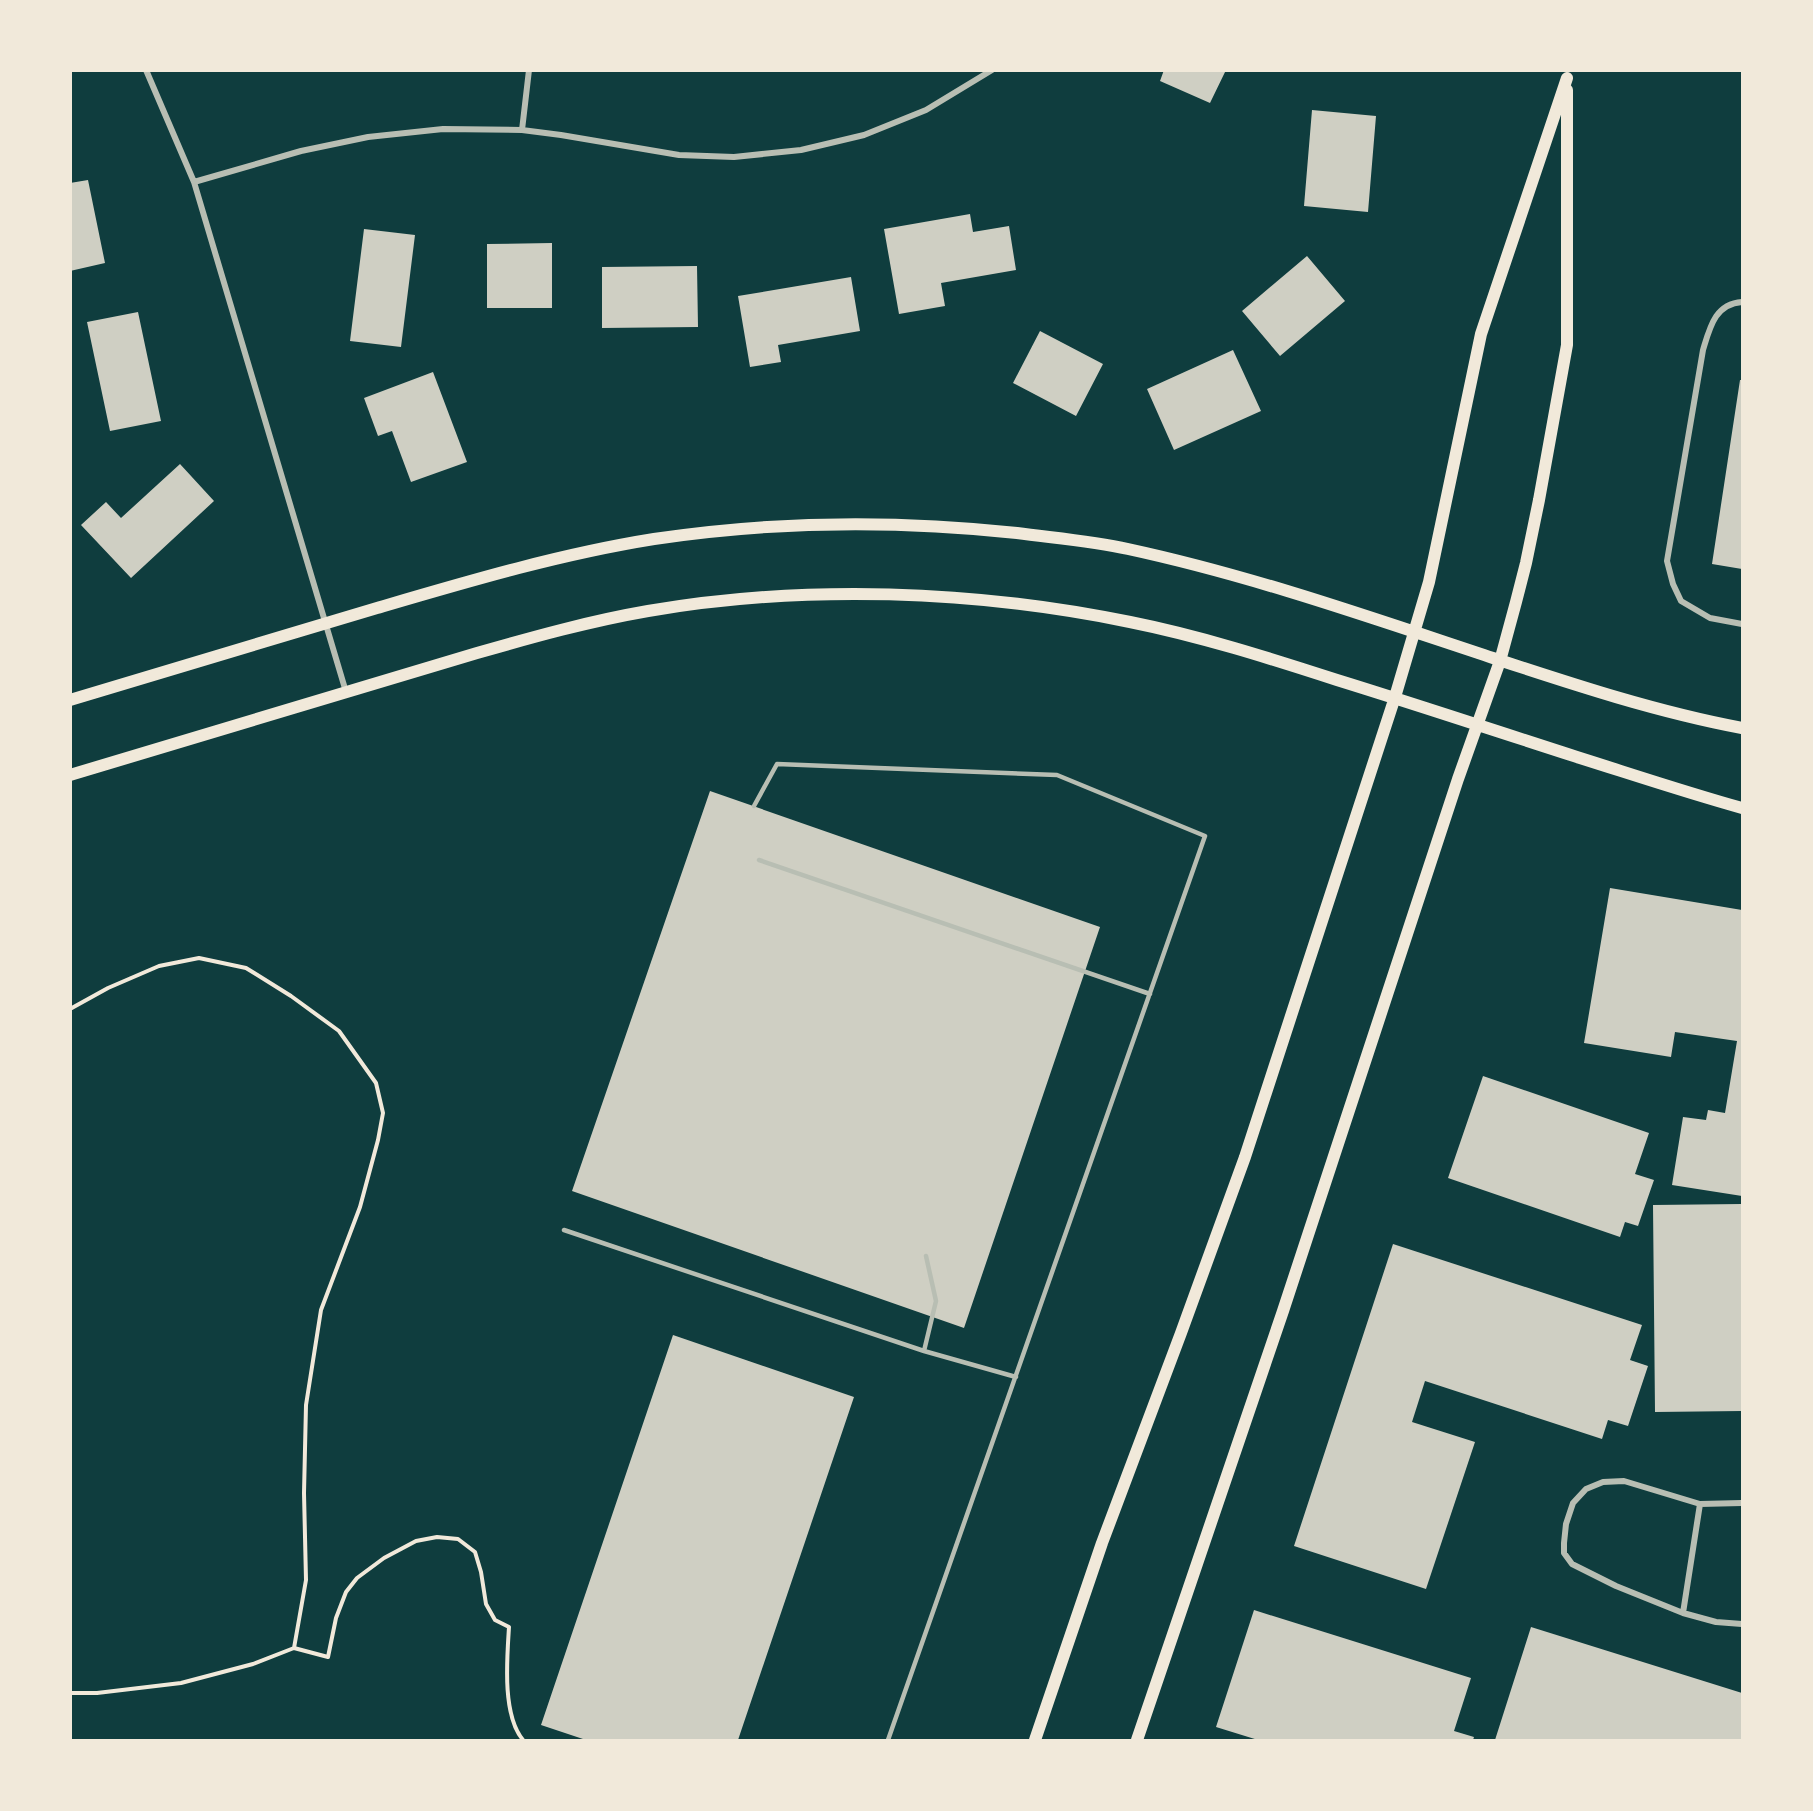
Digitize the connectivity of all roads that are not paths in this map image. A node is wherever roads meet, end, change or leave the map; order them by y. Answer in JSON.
{"nodes":[{"id":1,"x":146,"y":70,"type":"edge"},
{"id":2,"x":529,"y":70,"type":"edge"},
{"id":3,"x":992,"y":70,"type":"edge"},
{"id":4,"x":1567,"y":74,"type":"edge"},
{"id":5,"x":522,"y":130,"type":"junction"},
{"id":6,"x":194,"y":182,"type":"junction"},
{"id":7,"x":1743,"y":302,"type":"edge"},
{"id":8,"x":325,"y":623,"type":"junction"},
{"id":9,"x":1743,"y":624,"type":"edge"},
{"id":10,"x":1415,"y":633,"type":"junction"},
{"id":11,"x":1500,"y":661,"type":"junction"},
{"id":12,"x":346,"y":692,"type":"junction"},
{"id":13,"x":1395,"y":697,"type":"junction"},
{"id":14,"x":70,"y":700,"type":"edge"},
{"id":15,"x":1478,"y":725,"type":"junction"},
{"id":16,"x":1743,"y":728,"type":"edge"},
{"id":17,"x":70,"y":775,"type":"edge"},
{"id":18,"x":754,"y":806,"type":"dead end"},
{"id":19,"x":1743,"y":808,"type":"edge"},
{"id":20,"x":759,"y":860,"type":"dead end"},
{"id":21,"x":1150,"y":994,"type":"junction"},
{"id":22,"x":564,"y":1230,"type":"dead end"},
{"id":23,"x":926,"y":1256,"type":"dead end"},
{"id":24,"x":924,"y":1351,"type":"junction"},
{"id":25,"x":1016,"y":1377,"type":"junction"},
{"id":26,"x":1743,"y":1503,"type":"edge"},
{"id":27,"x":1700,"y":1504,"type":"junction"},
{"id":28,"x":1683,"y":1613,"type":"junction"},
{"id":29,"x":1743,"y":1624,"type":"edge"},
{"id":30,"x":888,"y":1740,"type":"edge"},
{"id":31,"x":1035,"y":1740,"type":"edge"},
{"id":32,"x":1137,"y":1740,"type":"edge"}],
"edges":[{"from":1,"to":6,"type":"street"},
{"from":2,"to":5,"type":"street"},
{"from":3,"to":5,"type":"street"},
{"from":4,"to":10,"type":"main road"},
{"from":4,"to":11,"type":"main road"},
{"from":5,"to":6,"type":"street"},
{"from":6,"to":8,"type":"street"},
{"from":7,"to":9,"type":"street"},
{"from":8,"to":10,"type":"main road"},
{"from":8,"to":12,"type":"street"},
{"from":8,"to":14,"type":"main road"},
{"from":10,"to":11,"type":"main road"},
{"from":10,"to":13,"type":"main road"},
{"from":11,"to":15,"type":"main road"},
{"from":11,"to":16,"type":"main road"},
{"from":12,"to":13,"type":"main road"},
{"from":12,"to":17,"type":"main road"},
{"from":13,"to":15,"type":"main road"},
{"from":13,"to":31,"type":"main road"},
{"from":15,"to":19,"type":"main road"},
{"from":15,"to":32,"type":"main road"},
{"from":18,"to":21,"type":"lane"},
{"from":20,"to":21,"type":"lane"},
{"from":21,"to":25,"type":"lane"},
{"from":22,"to":24,"type":"lane"},
{"from":23,"to":24,"type":"lane"},
{"from":24,"to":25,"type":"lane"},
{"from":25,"to":30,"type":"lane"},
{"from":26,"to":27,"type":"street"},
{"from":27,"to":28,"type":"street"},
{"from":27,"to":28,"type":"street"},
{"from":28,"to":29,"type":"street"}]}
